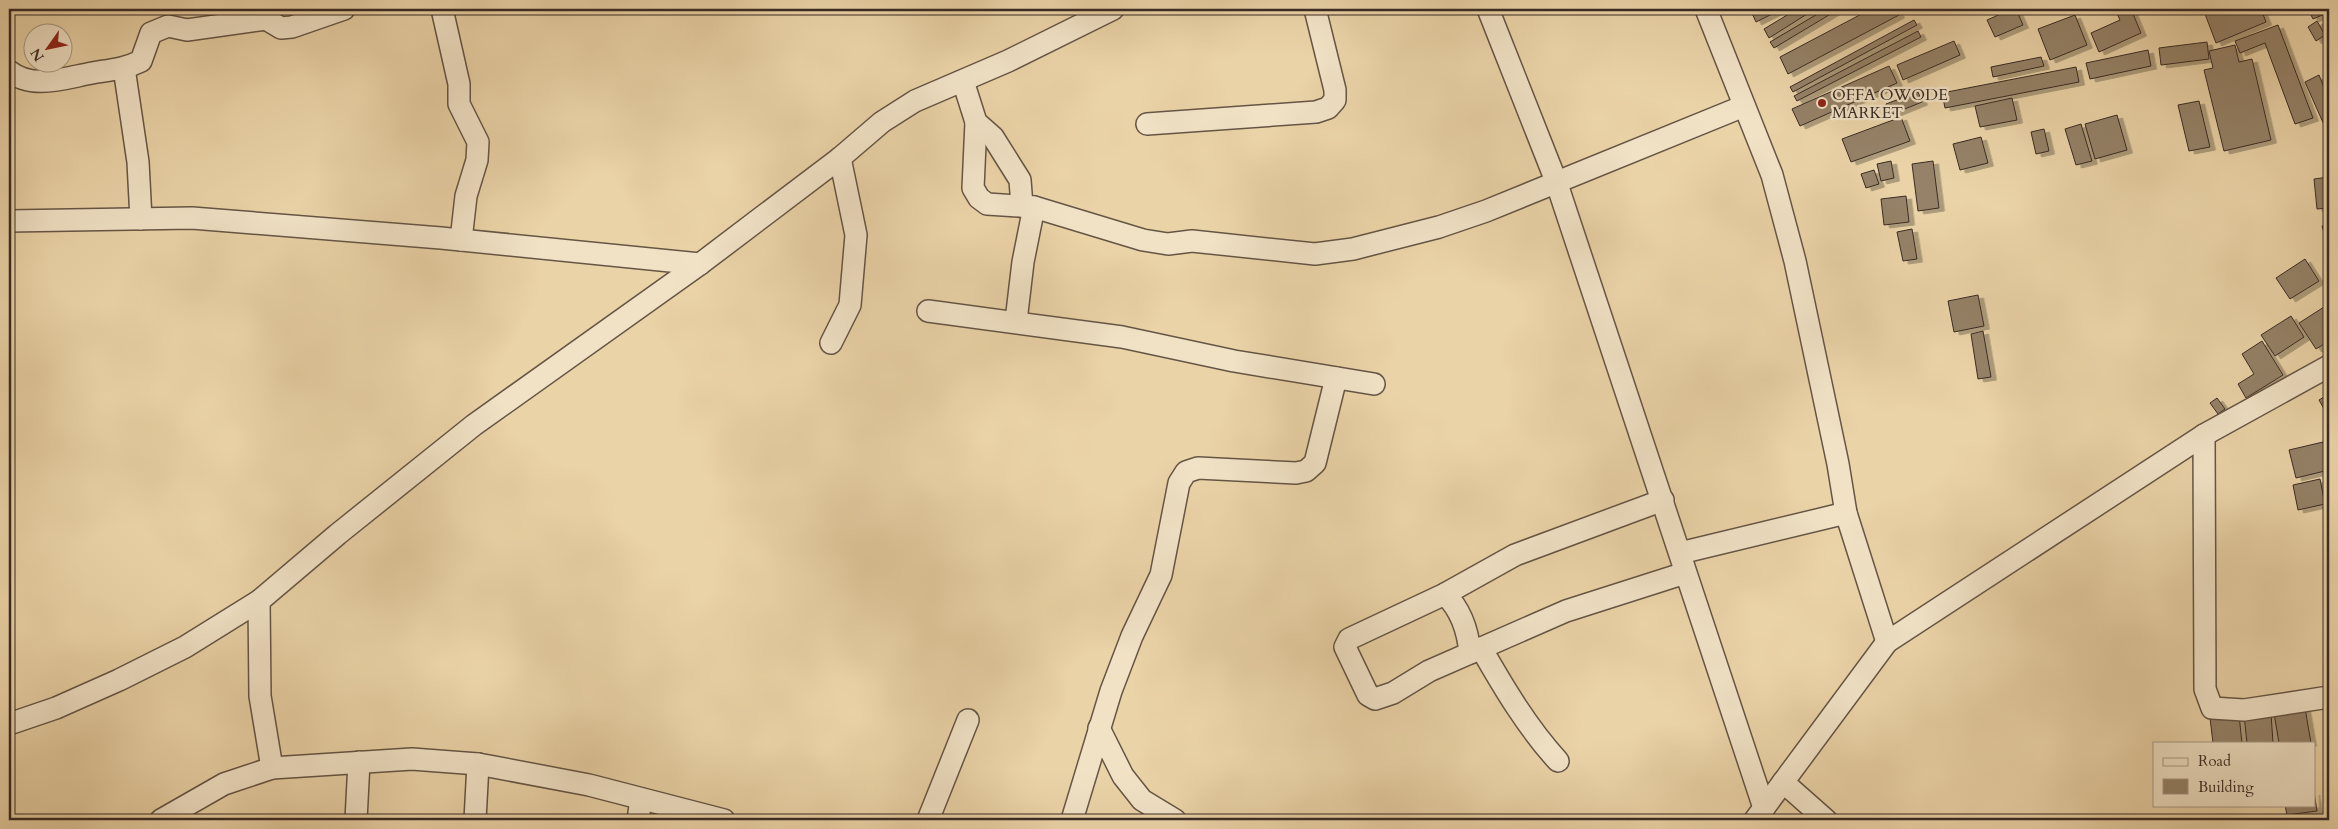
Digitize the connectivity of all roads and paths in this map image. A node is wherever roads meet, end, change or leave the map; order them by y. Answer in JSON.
{"nodes":[{"id":1,"x":344,"y":9,"type":"edge"},
{"id":2,"x":442,"y":9,"type":"edge"},
{"id":3,"x":1315,"y":9,"type":"edge"},
{"id":4,"x":1488,"y":9,"type":"edge"},
{"id":5,"x":1706,"y":9,"type":"edge"},
{"id":6,"x":1105,"y":11,"type":"edge"},
{"id":7,"x":124,"y":68,"type":"junction"},
{"id":8,"x":9,"y":71,"type":"edge"},
{"id":9,"x":963,"y":81,"type":"junction"},
{"id":10,"x":1744,"y":106,"type":"junction"},
{"id":11,"x":976,"y":122,"type":"junction"},
{"id":12,"x":1148,"y":124,"type":"dead end"},
{"id":13,"x":840,"y":158,"type":"junction"},
{"id":14,"x":1556,"y":181,"type":"junction"},
{"id":15,"x":1028,"y":207,"type":"junction"},
{"id":16,"x":141,"y":218,"type":"junction"},
{"id":17,"x":9,"y":221,"type":"edge"},
{"id":18,"x":461,"y":240,"type":"junction"},
{"id":19,"x":700,"y":264,"type":"junction"},
{"id":20,"x":928,"y":310,"type":"dead end"},
{"id":21,"x":1016,"y":321,"type":"junction"},
{"id":22,"x":831,"y":343,"type":"dead end"},
{"id":23,"x":2329,"y":366,"type":"edge"},
{"id":24,"x":1336,"y":378,"type":"junction"},
{"id":25,"x":1374,"y":384,"type":"dead end"},
{"id":26,"x":2204,"y":435,"type":"junction"},
{"id":27,"x":1663,"y":500,"type":"junction"},
{"id":28,"x":1846,"y":513,"type":"junction"},
{"id":29,"x":1682,"y":563,"type":"junction"},
{"id":30,"x":1445,"y":594,"type":"junction"},
{"id":31,"x":259,"y":601,"type":"junction"},
{"id":32,"x":1887,"y":642,"type":"junction"},
{"id":33,"x":1475,"y":651,"type":"junction"},
{"id":34,"x":2329,"y":697,"type":"edge"},
{"id":35,"x":968,"y":720,"type":"dead end"},
{"id":36,"x":9,"y":724,"type":"edge"},
{"id":37,"x":1099,"y":728,"type":"junction"},
{"id":38,"x":1558,"y":761,"type":"dead end"},
{"id":39,"x":358,"y":762,"type":"junction"},
{"id":40,"x":478,"y":764,"type":"junction"},
{"id":41,"x":272,"y":768,"type":"junction"},
{"id":42,"x":1784,"y":782,"type":"junction"},
{"id":43,"x":641,"y":799,"type":"junction"},
{"id":44,"x":1759,"y":814,"type":"edge"},
{"id":45,"x":161,"y":820,"type":"edge"},
{"id":46,"x":356,"y":820,"type":"edge"},
{"id":47,"x":475,"y":820,"type":"edge"},
{"id":48,"x":638,"y":820,"type":"edge"},
{"id":49,"x":724,"y":820,"type":"edge"},
{"id":50,"x":928,"y":820,"type":"edge"},
{"id":51,"x":1072,"y":820,"type":"edge"},
{"id":52,"x":1175,"y":820,"type":"edge"},
{"id":53,"x":1826,"y":820,"type":"edge"}],
"edges":[{"from":1,"to":7,"type":"street"},
{"from":2,"to":18,"type":"street"},
{"from":3,"to":12,"type":"street"},
{"from":4,"to":14,"type":"street"},
{"from":5,"to":10,"type":"street"},
{"from":6,"to":9,"type":"street"},
{"from":7,"to":8,"type":"street"},
{"from":7,"to":16,"type":"street"},
{"from":9,"to":11,"type":"street"},
{"from":9,"to":13,"type":"street"},
{"from":10,"to":14,"type":"street"},
{"from":10,"to":28,"type":"street"},
{"from":11,"to":15,"type":"street"},
{"from":11,"to":15,"type":"street"},
{"from":13,"to":19,"type":"street"},
{"from":13,"to":22,"type":"street"},
{"from":14,"to":15,"type":"street"},
{"from":14,"to":27,"type":"street"},
{"from":15,"to":21,"type":"street"},
{"from":16,"to":17,"type":"street"},
{"from":16,"to":18,"type":"street"},
{"from":18,"to":19,"type":"street"},
{"from":19,"to":31,"type":"street"},
{"from":20,"to":21,"type":"street"},
{"from":21,"to":24,"type":"street"},
{"from":23,"to":26,"type":"street"},
{"from":24,"to":25,"type":"street"},
{"from":24,"to":37,"type":"street"},
{"from":26,"to":32,"type":"street"},
{"from":26,"to":34,"type":"street"},
{"from":27,"to":29,"type":"street"},
{"from":27,"to":30,"type":"street"},
{"from":28,"to":29,"type":"street"},
{"from":28,"to":32,"type":"street"},
{"from":29,"to":33,"type":"street"},
{"from":29,"to":44,"type":"street"},
{"from":30,"to":33,"type":"street"},
{"from":30,"to":33,"type":"street"},
{"from":31,"to":36,"type":"street"},
{"from":31,"to":41,"type":"street"},
{"from":32,"to":42,"type":"street"},
{"from":33,"to":38,"type":"street"},
{"from":35,"to":50,"type":"street"},
{"from":37,"to":51,"type":"street"},
{"from":37,"to":52,"type":"street"},
{"from":39,"to":40,"type":"street"},
{"from":39,"to":41,"type":"street"},
{"from":39,"to":46,"type":"street"},
{"from":40,"to":43,"type":"street"},
{"from":40,"to":47,"type":"street"},
{"from":41,"to":45,"type":"street"},
{"from":42,"to":44,"type":"street"},
{"from":42,"to":53,"type":"street"},
{"from":43,"to":48,"type":"street"},
{"from":43,"to":49,"type":"street"}]}
